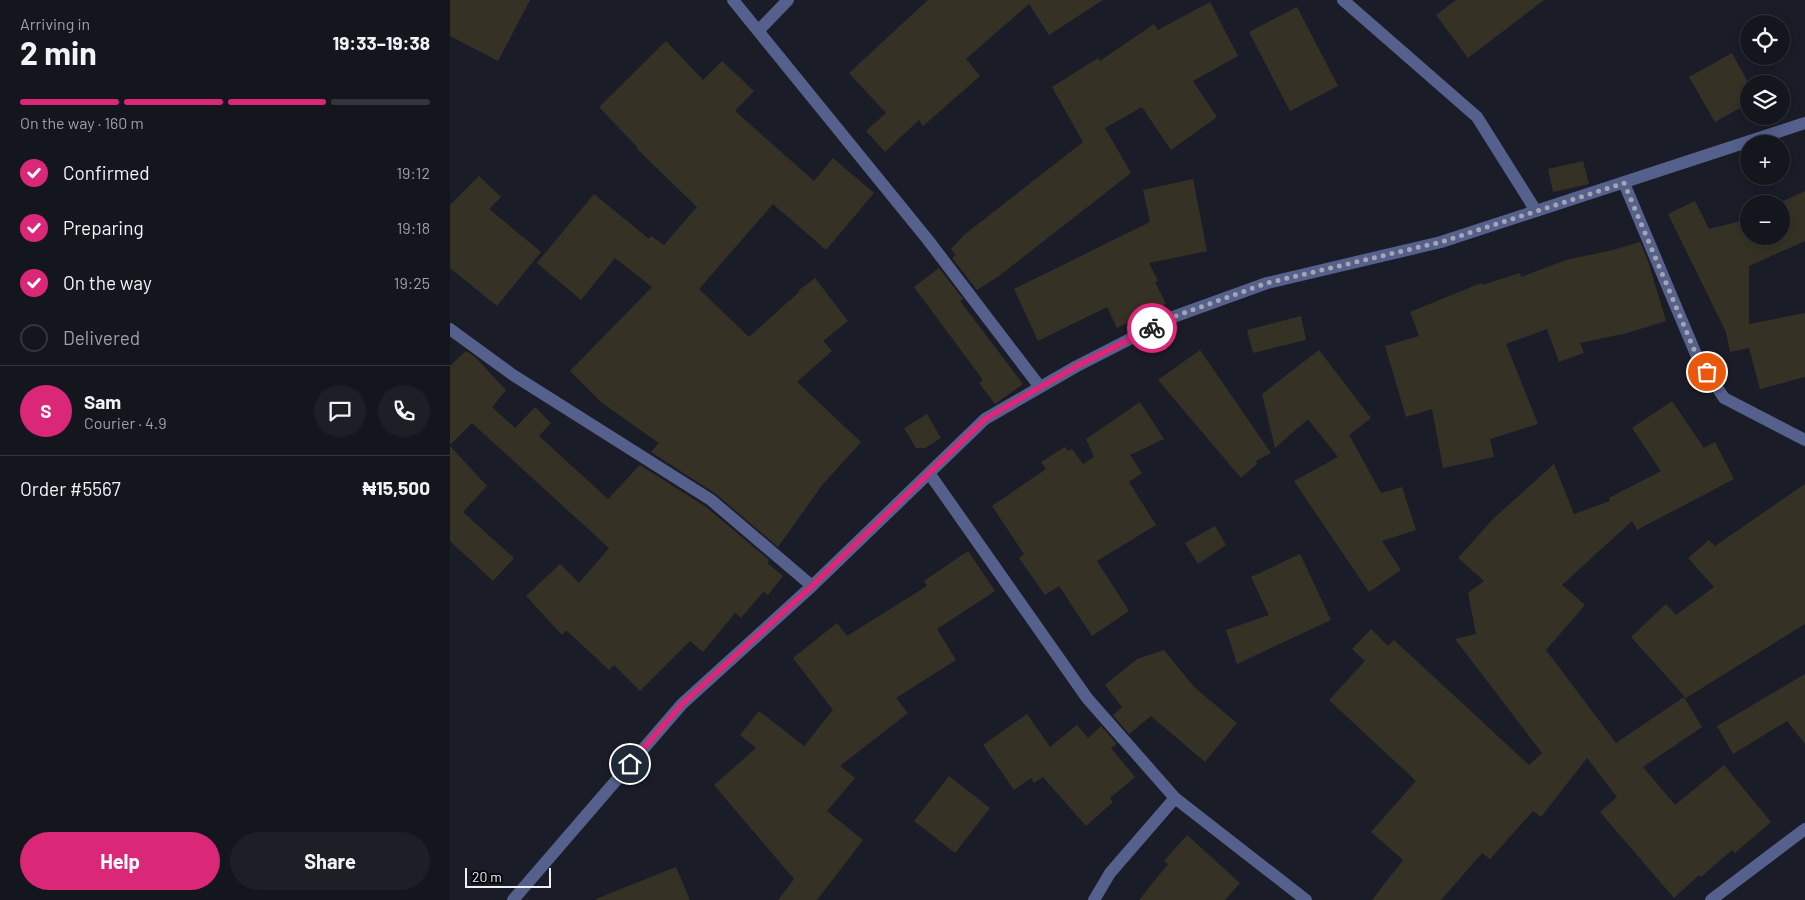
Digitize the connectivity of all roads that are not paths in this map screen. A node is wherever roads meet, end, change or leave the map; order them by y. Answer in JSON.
{"nodes":[{"id":1,"x":733,"y":0,"type":"edge"},
{"id":2,"x":788,"y":0,"type":"edge"},
{"id":3,"x":1343,"y":0,"type":"edge"},
{"id":4,"x":758,"y":30,"type":"junction"},
{"id":5,"x":1805,"y":123,"type":"edge"},
{"id":6,"x":1624,"y":183,"type":"junction"},
{"id":7,"x":1536,"y":211,"type":"junction"},
{"id":8,"x":450,"y":329,"type":"edge"},
{"id":9,"x":1040,"y":387,"type":"junction"},
{"id":10,"x":1805,"y":440,"type":"edge"},
{"id":11,"x":930,"y":473,"type":"junction"},
{"id":12,"x":812,"y":586,"type":"junction"},
{"id":13,"x":1175,"y":798,"type":"junction"},
{"id":14,"x":1805,"y":829,"type":"edge"},
{"id":15,"x":513,"y":900,"type":"edge"},
{"id":16,"x":1094,"y":900,"type":"edge"},
{"id":17,"x":1306,"y":900,"type":"edge"},
{"id":18,"x":1711,"y":900,"type":"edge"}],
"edges":[{"from":1,"to":4,"type":"street"},
{"from":2,"to":4,"type":"street"},
{"from":3,"to":7,"type":"street"},
{"from":4,"to":9,"type":"street"},
{"from":5,"to":6,"type":"street"},
{"from":6,"to":7,"type":"street"},
{"from":6,"to":10,"type":"street"},
{"from":7,"to":9,"type":"street"},
{"from":8,"to":12,"type":"street"},
{"from":9,"to":11,"type":"street"},
{"from":11,"to":12,"type":"street"},
{"from":11,"to":13,"type":"street"},
{"from":12,"to":15,"type":"street"},
{"from":13,"to":16,"type":"street"},
{"from":13,"to":17,"type":"street"},
{"from":14,"to":18,"type":"street"}]}
